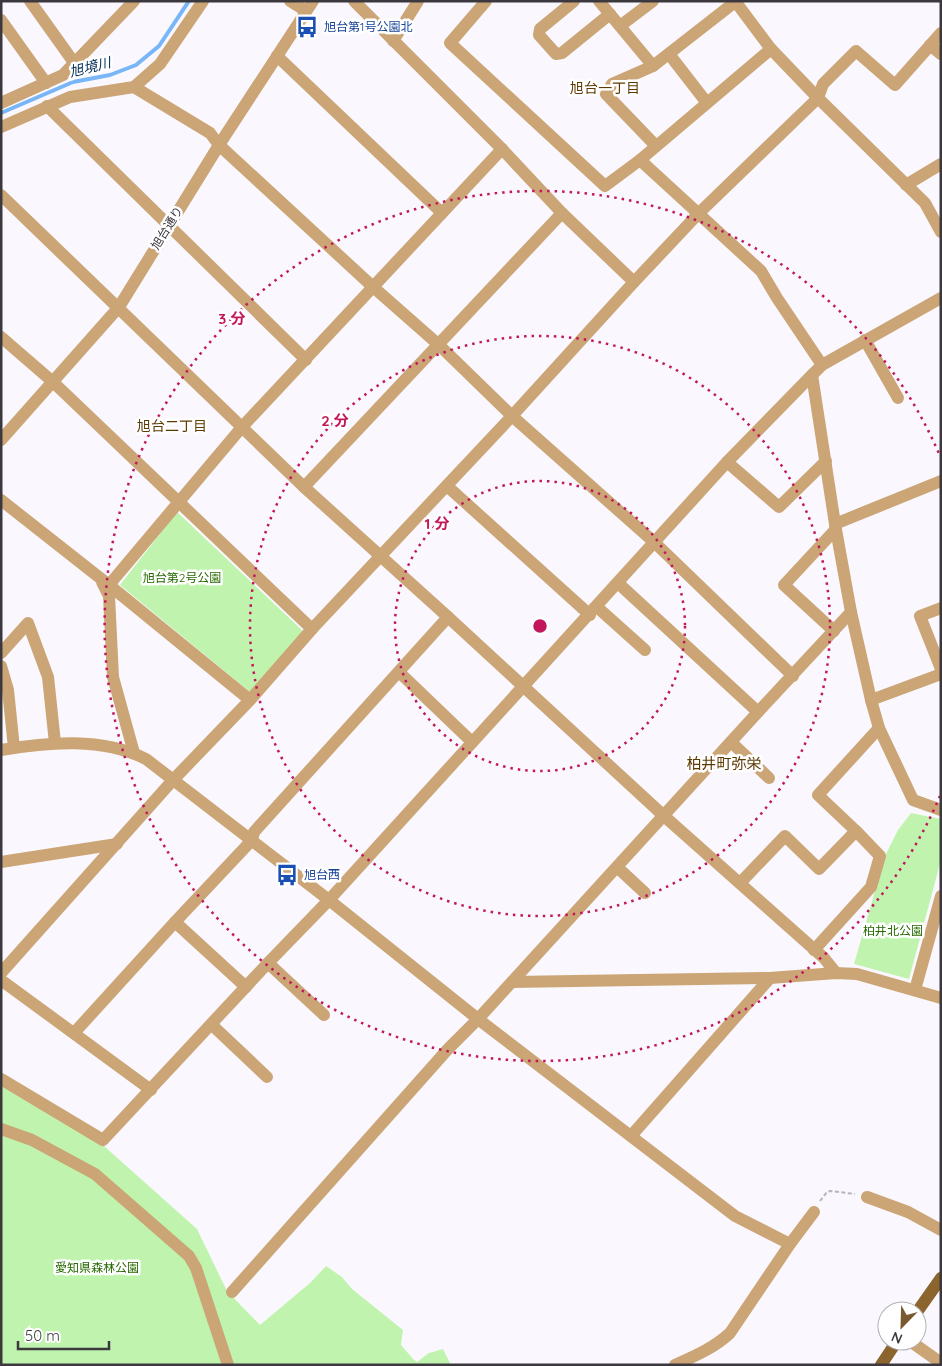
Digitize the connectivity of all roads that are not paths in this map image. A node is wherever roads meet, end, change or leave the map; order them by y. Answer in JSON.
{"nodes":[{"id":1,"x":30,"y":1,"type":"edge"},
{"id":2,"x":134,"y":1,"type":"edge"},
{"id":3,"x":203,"y":1,"type":"edge"},
{"id":4,"x":290,"y":1,"type":"edge"},
{"id":5,"x":354,"y":1,"type":"edge"},
{"id":6,"x":418,"y":1,"type":"edge"},
{"id":7,"x":486,"y":1,"type":"edge"},
{"id":8,"x":574,"y":1,"type":"edge"},
{"id":9,"x":599,"y":1,"type":"edge"},
{"id":10,"x":653,"y":1,"type":"edge"},
{"id":11,"x":735,"y":2,"type":"edge"},
{"id":12,"x":310,"y":6,"type":"edge"},
{"id":13,"x":610,"y":14,"type":"junction"},
{"id":14,"x":1,"y":20,"type":"edge"},
{"id":15,"x":620,"y":26,"type":"junction"},
{"id":16,"x":941,"y":33,"type":"edge"},
{"id":17,"x":393,"y":41,"type":"junction"},
{"id":18,"x":930,"y":45,"type":"junction"},
{"id":19,"x":771,"y":49,"type":"junction"},
{"id":20,"x":669,"y":54,"type":"junction"},
{"id":21,"x":941,"y":54,"type":"edge"},
{"id":22,"x":277,"y":56,"type":"junction"},
{"id":23,"x":75,"y":64,"type":"junction"},
{"id":24,"x":653,"y":66,"type":"junction"},
{"id":25,"x":46,"y":83,"type":"junction"},
{"id":26,"x":134,"y":86,"type":"junction"},
{"id":27,"x":818,"y":98,"type":"junction"},
{"id":28,"x":1,"y":103,"type":"edge"},
{"id":29,"x":707,"y":103,"type":"junction"},
{"id":30,"x":47,"y":106,"type":"junction"},
{"id":31,"x":1,"y":127,"type":"edge"},
{"id":32,"x":219,"y":145,"type":"junction"},
{"id":33,"x":656,"y":146,"type":"junction"},
{"id":34,"x":502,"y":149,"type":"junction"},
{"id":35,"x":640,"y":160,"type":"junction"},
{"id":36,"x":941,"y":164,"type":"edge"},
{"id":37,"x":906,"y":185,"type":"junction"},
{"id":38,"x":1,"y":195,"type":"edge"},
{"id":39,"x":442,"y":213,"type":"junction"},
{"id":40,"x":562,"y":213,"type":"junction"},
{"id":41,"x":699,"y":214,"type":"junction"},
{"id":42,"x":169,"y":226,"type":"junction"},
{"id":43,"x":941,"y":232,"type":"edge"},
{"id":44,"x":634,"y":282,"type":"junction"},
{"id":45,"x":372,"y":286,"type":"junction"},
{"id":46,"x":941,"y":298,"type":"edge"},
{"id":47,"x":119,"y":307,"type":"junction"},
{"id":48,"x":1,"y":336,"type":"edge"},
{"id":49,"x":865,"y":340,"type":"junction"},
{"id":50,"x":439,"y":345,"type":"junction"},
{"id":51,"x":306,"y":360,"type":"junction"},
{"id":52,"x":822,"y":365,"type":"junction"},
{"id":53,"x":812,"y":375,"type":"junction"},
{"id":54,"x":53,"y":382,"type":"junction"},
{"id":55,"x":898,"y":398,"type":"dead end"},
{"id":56,"x":512,"y":416,"type":"junction"},
{"id":57,"x":242,"y":427,"type":"junction"},
{"id":58,"x":1,"y":440,"type":"edge"},
{"id":59,"x":826,"y":460,"type":"junction"},
{"id":60,"x":727,"y":462,"type":"junction"},
{"id":61,"x":941,"y":481,"type":"edge"},
{"id":62,"x":447,"y":486,"type":"junction"},
{"id":63,"x":304,"y":487,"type":"junction"},
{"id":64,"x":1,"y":500,"type":"edge"},
{"id":65,"x":178,"y":502,"type":"junction"},
{"id":66,"x":835,"y":526,"type":"junction"},
{"id":67,"x":654,"y":542,"type":"junction"},
{"id":68,"x":381,"y":556,"type":"junction"},
{"id":69,"x":105,"y":582,"type":"junction"},
{"id":70,"x":618,"y":583,"type":"junction"},
{"id":71,"x":941,"y":608,"type":"edge"},
{"id":72,"x":593,"y":611,"type":"junction"},
{"id":73,"x":851,"y":612,"type":"junction"},
{"id":74,"x":448,"y":617,"type":"junction"},
{"id":75,"x":312,"y":629,"type":"junction"},
{"id":76,"x":834,"y":631,"type":"junction"},
{"id":77,"x":645,"y":650,"type":"dead end"},
{"id":78,"x":1,"y":652,"type":"edge"},
{"id":79,"x":1,"y":666,"type":"edge"},
{"id":80,"x":941,"y":670,"type":"edge"},
{"id":81,"x":399,"y":672,"type":"junction"},
{"id":82,"x":941,"y":674,"type":"edge"},
{"id":83,"x":793,"y":676,"type":"junction"},
{"id":84,"x":523,"y":686,"type":"junction"},
{"id":85,"x":250,"y":700,"type":"junction"},
{"id":86,"x":871,"y":700,"type":"junction"},
{"id":87,"x":758,"y":712,"type":"junction"},
{"id":88,"x":879,"y":728,"type":"junction"},
{"id":89,"x":472,"y":742,"type":"junction"},
{"id":90,"x":731,"y":742,"type":"junction"},
{"id":91,"x":55,"y":743,"type":"junction"},
{"id":92,"x":8,"y":749,"type":"edge"},
{"id":93,"x":134,"y":753,"type":"junction"},
{"id":94,"x":769,"y":778,"type":"dead end"},
{"id":95,"x":173,"y":780,"type":"junction"},
{"id":96,"x":941,"y":810,"type":"edge"},
{"id":97,"x":664,"y":816,"type":"junction"},
{"id":98,"x":856,"y":831,"type":"junction"},
{"id":99,"x":252,"y":840,"type":"junction"},
{"id":100,"x":117,"y":844,"type":"junction"},
{"id":101,"x":1,"y":862,"type":"edge"},
{"id":102,"x":617,"y":868,"type":"junction"},
{"id":103,"x":740,"y":883,"type":"junction"},
{"id":104,"x":645,"y":893,"type":"dead end"},
{"id":105,"x":941,"y":896,"type":"edge"},
{"id":106,"x":328,"y":900,"type":"junction"},
{"id":107,"x":175,"y":922,"type":"junction"},
{"id":108,"x":814,"y":950,"type":"junction"},
{"id":109,"x":268,"y":963,"type":"junction"},
{"id":110,"x":1,"y":973,"type":"edge"},
{"id":111,"x":836,"y":973,"type":"junction"},
{"id":112,"x":770,"y":978,"type":"junction"},
{"id":113,"x":1,"y":980,"type":"edge"},
{"id":114,"x":512,"y":982,"type":"junction"},
{"id":115,"x":246,"y":988,"type":"junction"},
{"id":116,"x":915,"y":990,"type":"junction"},
{"id":117,"x":941,"y":998,"type":"edge"},
{"id":118,"x":324,"y":1015,"type":"dead end"},
{"id":119,"x":478,"y":1019,"type":"junction"},
{"id":120,"x":212,"y":1025,"type":"junction"},
{"id":121,"x":74,"y":1033,"type":"junction"},
{"id":122,"x":267,"y":1077,"type":"dead end"},
{"id":123,"x":1,"y":1079,"type":"edge"},
{"id":124,"x":151,"y":1090,"type":"junction"},
{"id":125,"x":1,"y":1129,"type":"edge"},
{"id":126,"x":631,"y":1136,"type":"junction"},
{"id":127,"x":867,"y":1197,"type":"road end"},
{"id":128,"x":814,"y":1212,"type":"road end"},
{"id":129,"x":941,"y":1230,"type":"edge"},
{"id":130,"x":790,"y":1244,"type":"junction"},
{"id":131,"x":941,"y":1278,"type":"edge"},
{"id":132,"x":232,"y":1292,"type":"dead end"},
{"id":133,"x":925,"y":1301,"type":"edge"},
{"id":134,"x":890,"y":1351,"type":"edge"},
{"id":135,"x":923,"y":1351,"type":"edge"},
{"id":136,"x":941,"y":1364,"type":"edge"},
{"id":137,"x":228,"y":1365,"type":"edge"},
{"id":138,"x":675,"y":1365,"type":"edge"},
{"id":139,"x":881,"y":1365,"type":"edge"}],
"edges":[{"from":1,"to":23,"type":"street"},
{"from":2,"to":23,"type":"street"},
{"from":3,"to":26,"type":"street"},
{"from":4,"to":12,"type":"street"},
{"from":5,"to":17,"type":"street"},
{"from":6,"to":17,"type":"street"},
{"from":7,"to":35,"type":"street"},
{"from":8,"to":13,"type":"street"},
{"from":9,"to":13,"type":"street"},
{"from":10,"to":15,"type":"street"},
{"from":11,"to":19,"type":"street"},
{"from":11,"to":20,"type":"street"},
{"from":12,"to":22,"type":"street","name":"旭台通り"},
{"from":13,"to":15,"type":"street"},
{"from":14,"to":25,"type":"street"},
{"from":15,"to":24,"type":"street"},
{"from":16,"to":18,"type":"street"},
{"from":17,"to":34,"type":"street"},
{"from":18,"to":21,"type":"street"},
{"from":18,"to":27,"type":"street"},
{"from":19,"to":27,"type":"street"},
{"from":19,"to":29,"type":"street"},
{"from":20,"to":24,"type":"street"},
{"from":20,"to":29,"type":"street"},
{"from":22,"to":32,"type":"street","name":"旭台通り"},
{"from":22,"to":39,"type":"street"},
{"from":23,"to":25,"type":"street"},
{"from":24,"to":33,"type":"street"},
{"from":25,"to":28,"type":"street"},
{"from":26,"to":30,"type":"street"},
{"from":26,"to":32,"type":"street"},
{"from":27,"to":37,"type":"street"},
{"from":27,"to":41,"type":"street"},
{"from":29,"to":33,"type":"street"},
{"from":30,"to":31,"type":"street"},
{"from":30,"to":42,"type":"street"},
{"from":32,"to":42,"type":"street","name":"旭台通り"},
{"from":32,"to":45,"type":"street"},
{"from":33,"to":35,"type":"street"},
{"from":34,"to":39,"type":"street"},
{"from":34,"to":40,"type":"street"},
{"from":35,"to":41,"type":"street"},
{"from":36,"to":37,"type":"street"},
{"from":37,"to":43,"type":"street"},
{"from":38,"to":47,"type":"street"},
{"from":39,"to":45,"type":"street"},
{"from":40,"to":44,"type":"street"},
{"from":40,"to":50,"type":"street"},
{"from":41,"to":44,"type":"street"},
{"from":41,"to":52,"type":"street"},
{"from":42,"to":47,"type":"street","name":"旭台通り"},
{"from":42,"to":51,"type":"street"},
{"from":44,"to":56,"type":"street"},
{"from":45,"to":50,"type":"street"},
{"from":45,"to":51,"type":"street"},
{"from":46,"to":49,"type":"street"},
{"from":47,"to":54,"type":"street","name":"旭台通り"},
{"from":47,"to":57,"type":"street"},
{"from":48,"to":54,"type":"street"},
{"from":49,"to":52,"type":"street"},
{"from":49,"to":55,"type":"street"},
{"from":50,"to":56,"type":"street"},
{"from":50,"to":63,"type":"street"},
{"from":51,"to":57,"type":"street"},
{"from":52,"to":53,"type":"street"},
{"from":53,"to":59,"type":"street"},
{"from":53,"to":60,"type":"street"},
{"from":54,"to":58,"type":"street","name":"旭台通り"},
{"from":54,"to":65,"type":"street"},
{"from":56,"to":62,"type":"street"},
{"from":56,"to":67,"type":"street"},
{"from":57,"to":63,"type":"street"},
{"from":57,"to":65,"type":"street"},
{"from":59,"to":60,"type":"street"},
{"from":59,"to":66,"type":"street"},
{"from":60,"to":67,"type":"street"},
{"from":61,"to":66,"type":"street"},
{"from":62,"to":68,"type":"street"},
{"from":62,"to":72,"type":"street"},
{"from":63,"to":68,"type":"street"},
{"from":64,"to":69,"type":"street"},
{"from":65,"to":69,"type":"street"},
{"from":65,"to":75,"type":"street"},
{"from":66,"to":73,"type":"street"},
{"from":66,"to":76,"type":"street"},
{"from":67,"to":70,"type":"street"},
{"from":67,"to":83,"type":"street"},
{"from":68,"to":74,"type":"street"},
{"from":68,"to":75,"type":"street"},
{"from":69,"to":85,"type":"street"},
{"from":69,"to":93,"type":"street"},
{"from":70,"to":72,"type":"street"},
{"from":70,"to":87,"type":"street"},
{"from":71,"to":80,"type":"street"},
{"from":72,"to":77,"type":"street"},
{"from":72,"to":84,"type":"street"},
{"from":73,"to":76,"type":"street"},
{"from":73,"to":86,"type":"street"},
{"from":74,"to":81,"type":"street"},
{"from":74,"to":84,"type":"street"},
{"from":75,"to":85,"type":"street"},
{"from":76,"to":83,"type":"street"},
{"from":78,"to":91,"type":"street"},
{"from":79,"to":92,"type":"street"},
{"from":81,"to":89,"type":"street"},
{"from":81,"to":99,"type":"street"},
{"from":82,"to":86,"type":"street"},
{"from":83,"to":87,"type":"street"},
{"from":84,"to":89,"type":"street"},
{"from":84,"to":97,"type":"street"},
{"from":85,"to":95,"type":"street"},
{"from":86,"to":88,"type":"street"},
{"from":87,"to":90,"type":"street"},
{"from":88,"to":96,"type":"street"},
{"from":88,"to":98,"type":"street"},
{"from":89,"to":106,"type":"street"},
{"from":90,"to":94,"type":"street"},
{"from":90,"to":97,"type":"street"},
{"from":91,"to":92,"type":"street"},
{"from":91,"to":93,"type":"street"},
{"from":93,"to":95,"type":"street"},
{"from":95,"to":99,"type":"street"},
{"from":95,"to":100,"type":"street"},
{"from":97,"to":102,"type":"street"},
{"from":97,"to":103,"type":"street"},
{"from":98,"to":103,"type":"street"},
{"from":98,"to":108,"type":"street"},
{"from":99,"to":106,"type":"street"},
{"from":99,"to":107,"type":"street"},
{"from":100,"to":101,"type":"street"},
{"from":100,"to":110,"type":"street"},
{"from":102,"to":104,"type":"street"},
{"from":102,"to":114,"type":"street"},
{"from":103,"to":108,"type":"street"},
{"from":105,"to":116,"type":"street"},
{"from":106,"to":109,"type":"street"},
{"from":106,"to":119,"type":"street"},
{"from":107,"to":115,"type":"street"},
{"from":107,"to":121,"type":"street"},
{"from":108,"to":111,"type":"street"},
{"from":109,"to":115,"type":"street"},
{"from":109,"to":118,"type":"street"},
{"from":111,"to":112,"type":"street"},
{"from":111,"to":116,"type":"street"},
{"from":112,"to":114,"type":"street"},
{"from":112,"to":126,"type":"street"},
{"from":113,"to":121,"type":"street"},
{"from":114,"to":119,"type":"street"},
{"from":115,"to":120,"type":"street"},
{"from":116,"to":117,"type":"street"},
{"from":119,"to":126,"type":"street"},
{"from":119,"to":132,"type":"street"},
{"from":120,"to":122,"type":"street"},
{"from":120,"to":124,"type":"street"},
{"from":121,"to":124,"type":"street"},
{"from":123,"to":124,"type":"street"},
{"from":125,"to":137,"type":"street"},
{"from":126,"to":130,"type":"street"},
{"from":127,"to":129,"type":"street"},
{"from":128,"to":130,"type":"street"},
{"from":130,"to":138,"type":"street"},
{"from":131,"to":133,"type":"main road"},
{"from":134,"to":139,"type":"main road"},
{"from":135,"to":136,"type":"street"}]}
